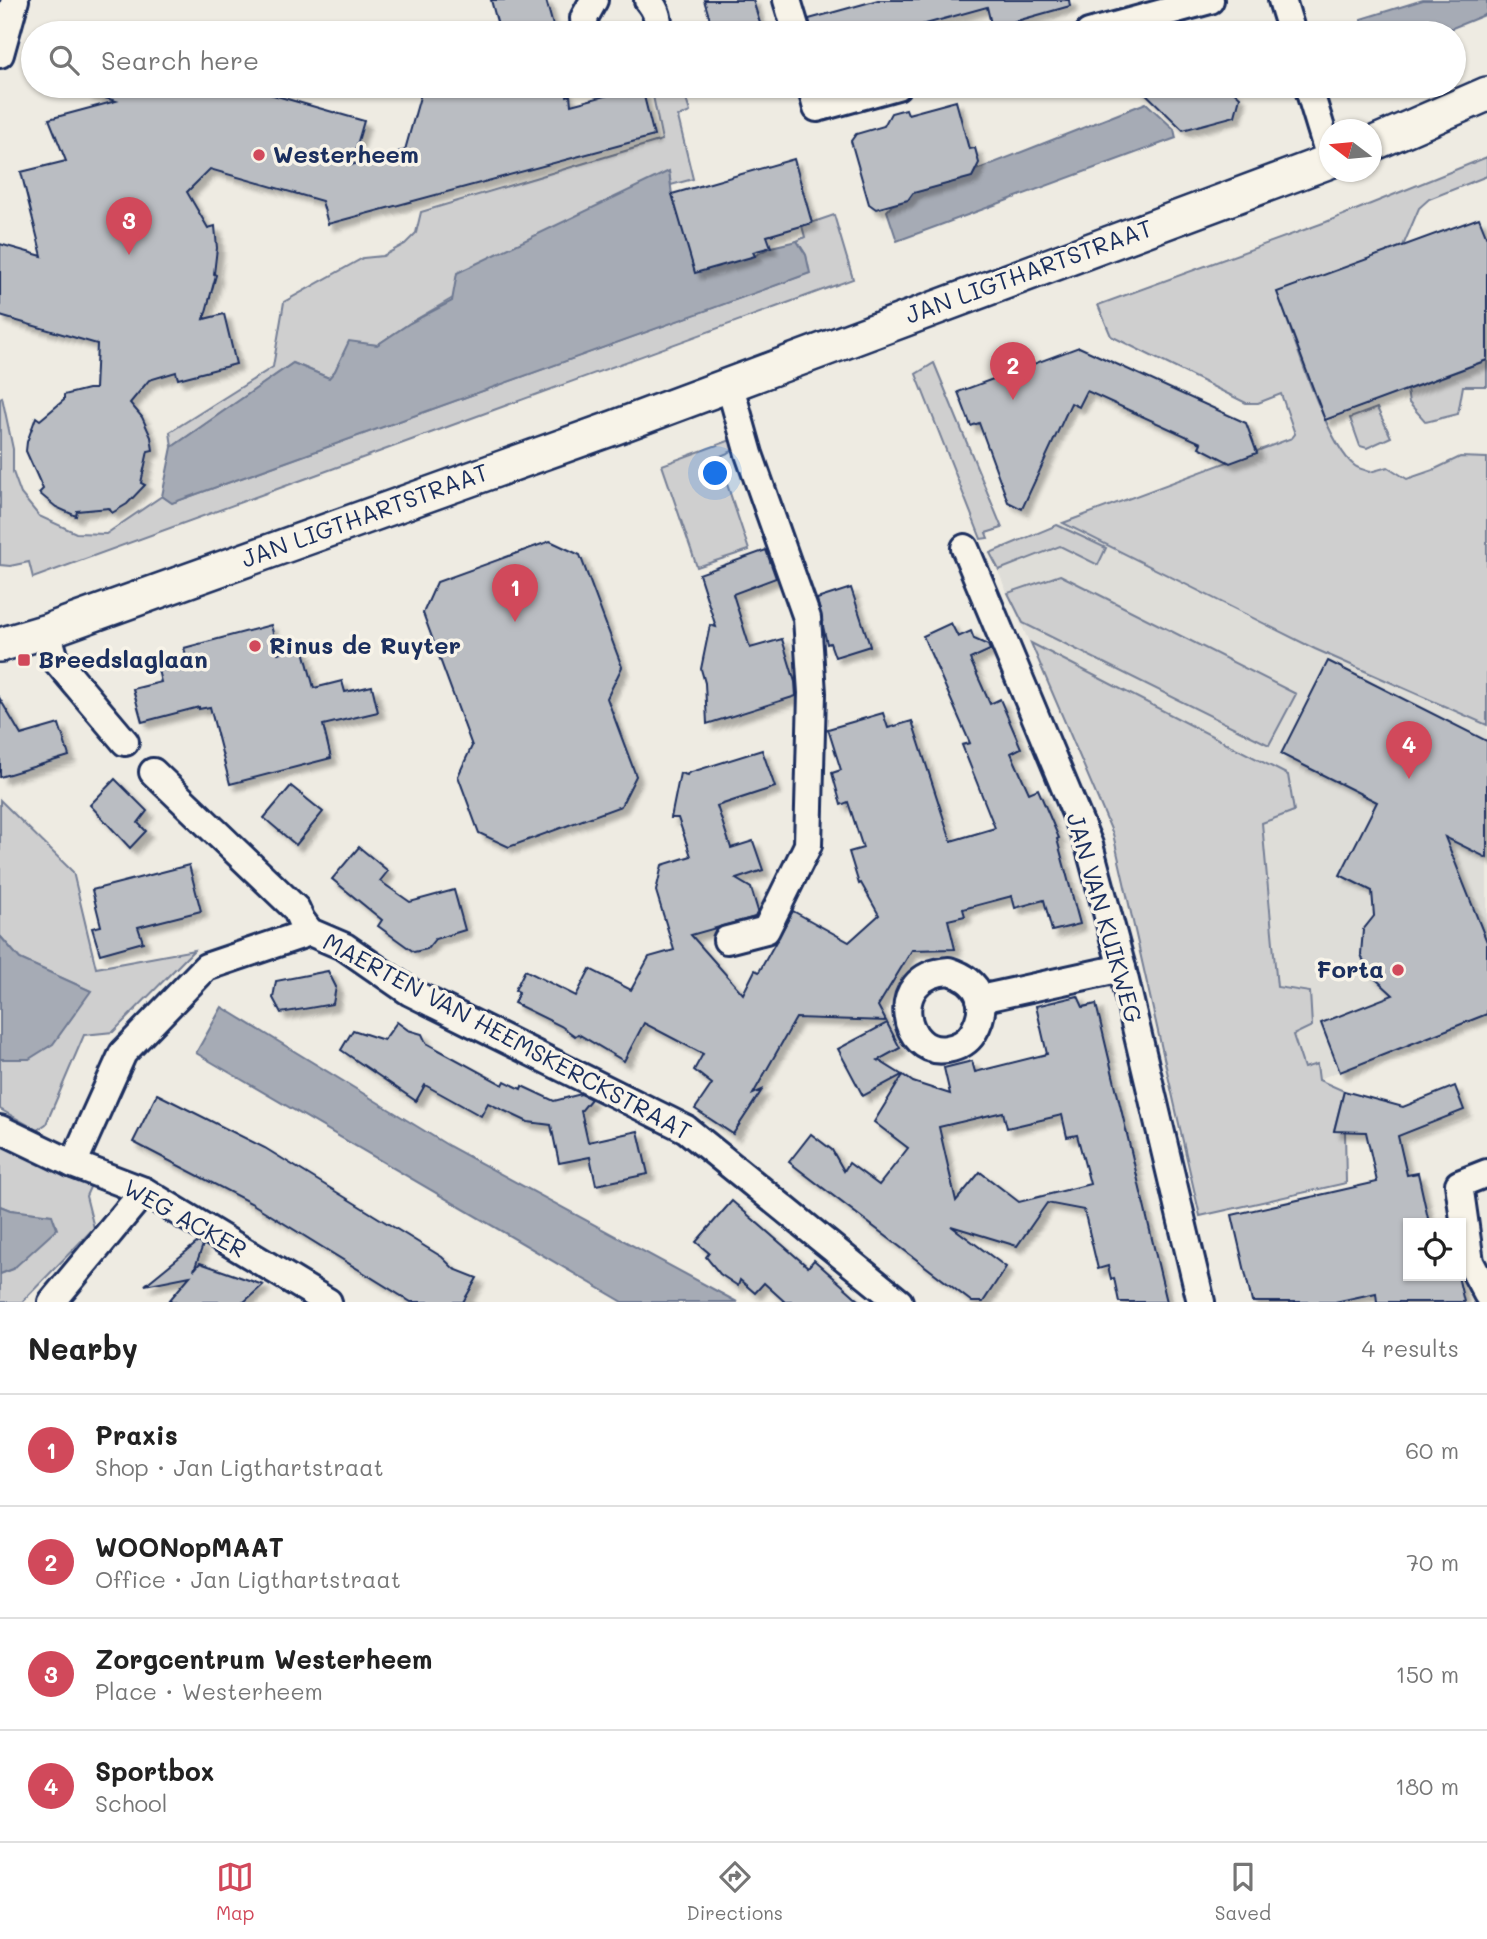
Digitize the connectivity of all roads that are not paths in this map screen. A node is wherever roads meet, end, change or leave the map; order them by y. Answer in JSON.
{"nodes":[{"id":1,"x":15,"y":0,"type":"edge"},
{"id":2,"x":594,"y":0,"type":"edge"},
{"id":3,"x":648,"y":0,"type":"edge"},
{"id":4,"x":788,"y":0,"type":"edge"},
{"id":5,"x":1210,"y":0,"type":"edge"},
{"id":6,"x":1282,"y":0,"type":"edge"},
{"id":7,"x":584,"y":21,"type":"edge"},
{"id":8,"x":659,"y":21,"type":"edge"},
{"id":9,"x":793,"y":21,"type":"edge"},
{"id":10,"x":1133,"y":21,"type":"edge"},
{"id":11,"x":1288,"y":21,"type":"edge"},
{"id":12,"x":0,"y":54,"type":"edge"},
{"id":13,"x":1487,"y":94,"type":"edge"},
{"id":14,"x":1311,"y":98,"type":"edge"},
{"id":15,"x":1319,"y":124,"type":"edge"},
{"id":16,"x":1382,"y":139,"type":"edge"},
{"id":17,"x":1319,"y":163,"type":"edge"},
{"id":18,"x":729,"y":383,"type":"junction"},
{"id":19,"x":965,"y":548,"type":"dead end"},
{"id":20,"x":47,"y":631,"type":"junction"},
{"id":21,"x":0,"y":646,"type":"edge"},
{"id":22,"x":125,"y":742,"type":"dead end"},
{"id":23,"x":153,"y":772,"type":"dead end"},
{"id":24,"x":310,"y":932,"type":"junction"},
{"id":25,"x":727,"y":940,"type":"dead end"},
{"id":26,"x":1122,"y":968,"type":"junction"},
{"id":27,"x":981,"y":999,"type":"dead end"},
{"id":28,"x":0,"y":1129,"type":"edge"},
{"id":29,"x":73,"y":1164,"type":"junction"},
{"id":30,"x":1487,"y":1173,"type":"edge"},
{"id":31,"x":144,"y":1191,"type":"junction"},
{"id":32,"x":1487,"y":1294,"type":"edge"},
{"id":33,"x":52,"y":1302,"type":"edge"},
{"id":34,"x":328,"y":1302,"type":"edge"},
{"id":35,"x":899,"y":1302,"type":"edge"},
{"id":36,"x":1201,"y":1302,"type":"edge"}],
"edges":[{"from":1,"to":12,"type":"street"},
{"from":2,"to":7,"type":"street"},
{"from":3,"to":8,"type":"street"},
{"from":4,"to":9,"type":"street"},
{"from":5,"to":10,"type":"street"},
{"from":6,"to":11,"type":"street"},
{"from":13,"to":16,"type":"main road"},
{"from":14,"to":15,"type":"street"},
{"from":17,"to":18,"type":"main road","name":"JAN LIGTHARTSTRAAT"},
{"from":18,"to":20,"type":"main road","name":"JAN LIGTHARTSTRAAT"},
{"from":18,"to":25,"type":"street"},
{"from":19,"to":26,"type":"street","name":"JAN VAN KUIKWEG"},
{"from":20,"to":21,"type":"main road","name":"JAN LIGTHARTSTRAAT"},
{"from":20,"to":22,"type":"street"},
{"from":23,"to":24,"type":"street","name":"MAERTEN VAN HEEMSKERCKSTRAAT"},
{"from":24,"to":29,"type":"street","name":"MAERTEN VAN HEEMSKERCKSTRAAT"},
{"from":24,"to":35,"type":"street","name":"MAERTEN VAN HEEMSKERCKSTRAAT"},
{"from":26,"to":27,"type":"street"},
{"from":26,"to":36,"type":"street","name":"JAN VAN KUIKWEG"},
{"from":28,"to":29,"type":"street","name":"WEG ACKER"},
{"from":29,"to":31,"type":"street","name":"WEG ACKER"},
{"from":30,"to":32,"type":"street"},
{"from":31,"to":33,"type":"street"},
{"from":31,"to":34,"type":"street","name":"WEG ACKER"}]}
